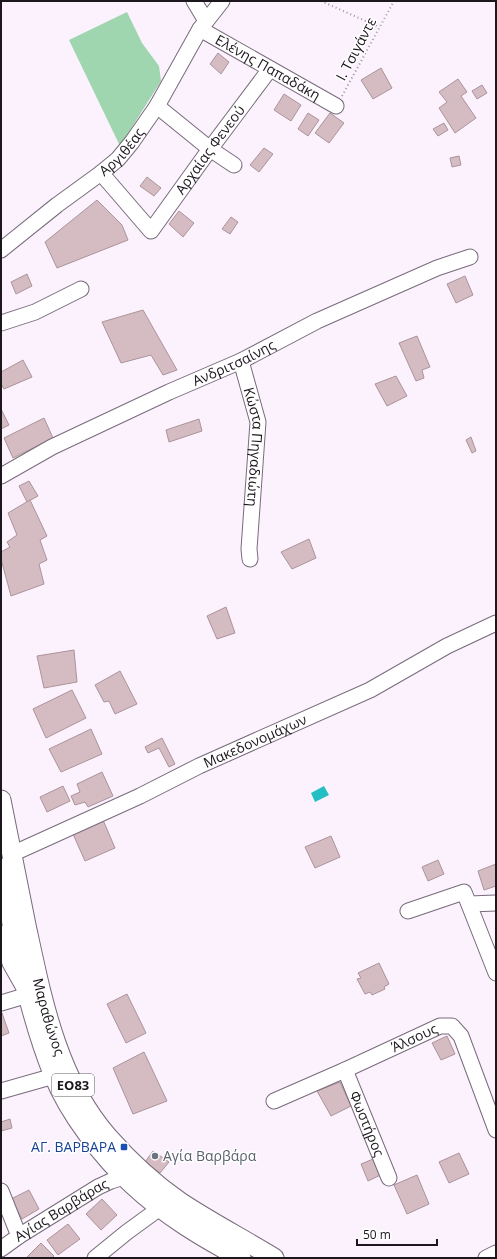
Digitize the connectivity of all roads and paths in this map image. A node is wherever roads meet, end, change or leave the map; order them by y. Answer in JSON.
{"nodes":[{"id":1,"x":194,"y":1,"type":"edge"},
{"id":2,"x":222,"y":1,"type":"edge"},
{"id":3,"x":322,"y":1,"type":"edge"},
{"id":4,"x":394,"y":1,"type":"edge"},
{"id":5,"x":203,"y":25,"type":"junction"},
{"id":6,"x":379,"y":27,"type":"junction"},
{"id":7,"x":270,"y":69,"type":"junction"},
{"id":8,"x":157,"y":106,"type":"junction"},
{"id":9,"x":336,"y":106,"type":"joint"},
{"id":10,"x":210,"y":149,"type":"junction"},
{"id":11,"x":234,"y":165,"type":"dead end"},
{"id":12,"x":101,"y":173,"type":"junction"},
{"id":13,"x":1,"y":250,"type":"edge"},
{"id":14,"x":470,"y":257,"type":"dead end"},
{"id":15,"x":81,"y":289,"type":"dead end"},
{"id":16,"x":1,"y":323,"type":"edge"},
{"id":17,"x":241,"y":361,"type":"junction"},
{"id":18,"x":1,"y":476,"type":"edge"},
{"id":19,"x":250,"y":559,"type":"dead end"},
{"id":20,"x":496,"y":623,"type":"edge"},
{"id":21,"x":1,"y":800,"type":"edge"},
{"id":22,"x":6,"y":861,"type":"edge"},
{"id":23,"x":496,"y":903,"type":"edge"},
{"id":24,"x":469,"y":904,"type":"junction"},
{"id":25,"x":408,"y":911,"type":"dead end"},
{"id":26,"x":1,"y":933,"type":"edge"},
{"id":27,"x":496,"y":973,"type":"edge"},
{"id":28,"x":28,"y":995,"type":"junction"},
{"id":29,"x":1,"y":1003,"type":"edge"},
{"id":30,"x":345,"y":1070,"type":"junction"},
{"id":31,"x":54,"y":1076,"type":"junction"},
{"id":32,"x":1,"y":1091,"type":"edge"},
{"id":33,"x":274,"y":1101,"type":"dead end"},
{"id":34,"x":496,"y":1130,"type":"edge"},
{"id":35,"x":124,"y":1177,"type":"junction"},
{"id":36,"x":389,"y":1178,"type":"dead end"},
{"id":37,"x":1,"y":1191,"type":"edge"},
{"id":38,"x":163,"y":1199,"type":"junction"},
{"id":39,"x":19,"y":1236,"type":"junction"},
{"id":40,"x":1,"y":1249,"type":"edge"},
{"id":41,"x":496,"y":1253,"type":"edge"},
{"id":42,"x":95,"y":1258,"type":"edge"},
{"id":43,"x":241,"y":1258,"type":"edge"},
{"id":44,"x":274,"y":1258,"type":"edge"},
{"id":45,"x":486,"y":1258,"type":"edge"}],
"edges":[{"from":1,"to":5,"type":"street"},
{"from":2,"to":5,"type":"street","name":"Αργιθέας"},
{"from":3,"to":6,"type":"path"},
{"from":4,"to":6,"type":"path","name":"Ι. Τσιγάντε"},
{"from":5,"to":7,"type":"street","name":"Ελένης Παπαδάκη"},
{"from":5,"to":8,"type":"street","name":"Αργιθέας"},
{"from":6,"to":9,"type":"path","name":"Ι. Τσιγάντε"},
{"from":7,"to":9,"type":"street","name":"Ελένης Παπαδάκη"},
{"from":7,"to":10,"type":"street","name":"Αρχαίας Φενεού"},
{"from":8,"to":10,"type":"street"},
{"from":8,"to":12,"type":"street","name":"Αργιθέας"},
{"from":10,"to":11,"type":"street"},
{"from":10,"to":12,"type":"street","name":"Αρχαίας Φενεού"},
{"from":12,"to":13,"type":"street","name":"Αργιθέας"},
{"from":14,"to":17,"type":"street","name":"Ανδριτσαίνης"},
{"from":15,"to":16,"type":"street"},
{"from":17,"to":18,"type":"street","name":"Ανδριτσαίνης"},
{"from":17,"to":19,"type":"street","name":"Κώστα Πηγαδιώτη"},
{"from":20,"to":22,"type":"street","name":"Μακεδονομάχων"},
{"from":21,"to":22,"type":"main road","name":"Μαραθώνος","number":"ΕΟ83"},
{"from":22,"to":28,"type":"main road","name":"Μαραθώνος","number":"ΕΟ83"},
{"from":22,"to":38,"type":"main road","name":"Μαραθώνος","number":"ΕΟ83"},
{"from":23,"to":24,"type":"street"},
{"from":24,"to":25,"type":"street"},
{"from":24,"to":27,"type":"street"},
{"from":26,"to":28,"type":"street"},
{"from":28,"to":29,"type":"street"},
{"from":28,"to":31,"type":"main road","name":"Μαραθώνος","number":"ΕΟ83"},
{"from":30,"to":33,"type":"street","name":"Άλσους"},
{"from":30,"to":34,"type":"street","name":"Άλσους"},
{"from":30,"to":36,"type":"street","name":"Φωστήρος"},
{"from":31,"to":32,"type":"street"},
{"from":31,"to":35,"type":"main road","name":"Μαραθώνος","number":"ΕΟ83"},
{"from":35,"to":38,"type":"main road","name":"Μαραθώνος","number":"ΕΟ83"},
{"from":35,"to":39,"type":"street","name":"Αγίας Βαρβάρας"},
{"from":37,"to":39,"type":"street"},
{"from":38,"to":42,"type":"street"},
{"from":38,"to":43,"type":"main road","name":"Μαραθώνος","number":"ΕΟ83"},
{"from":38,"to":44,"type":"main road","name":"Μαραθώνος","number":"ΕΟ83"},
{"from":39,"to":40,"type":"street","name":"Αγίας Βαρβάρας"},
{"from":41,"to":45,"type":"street"}]}
